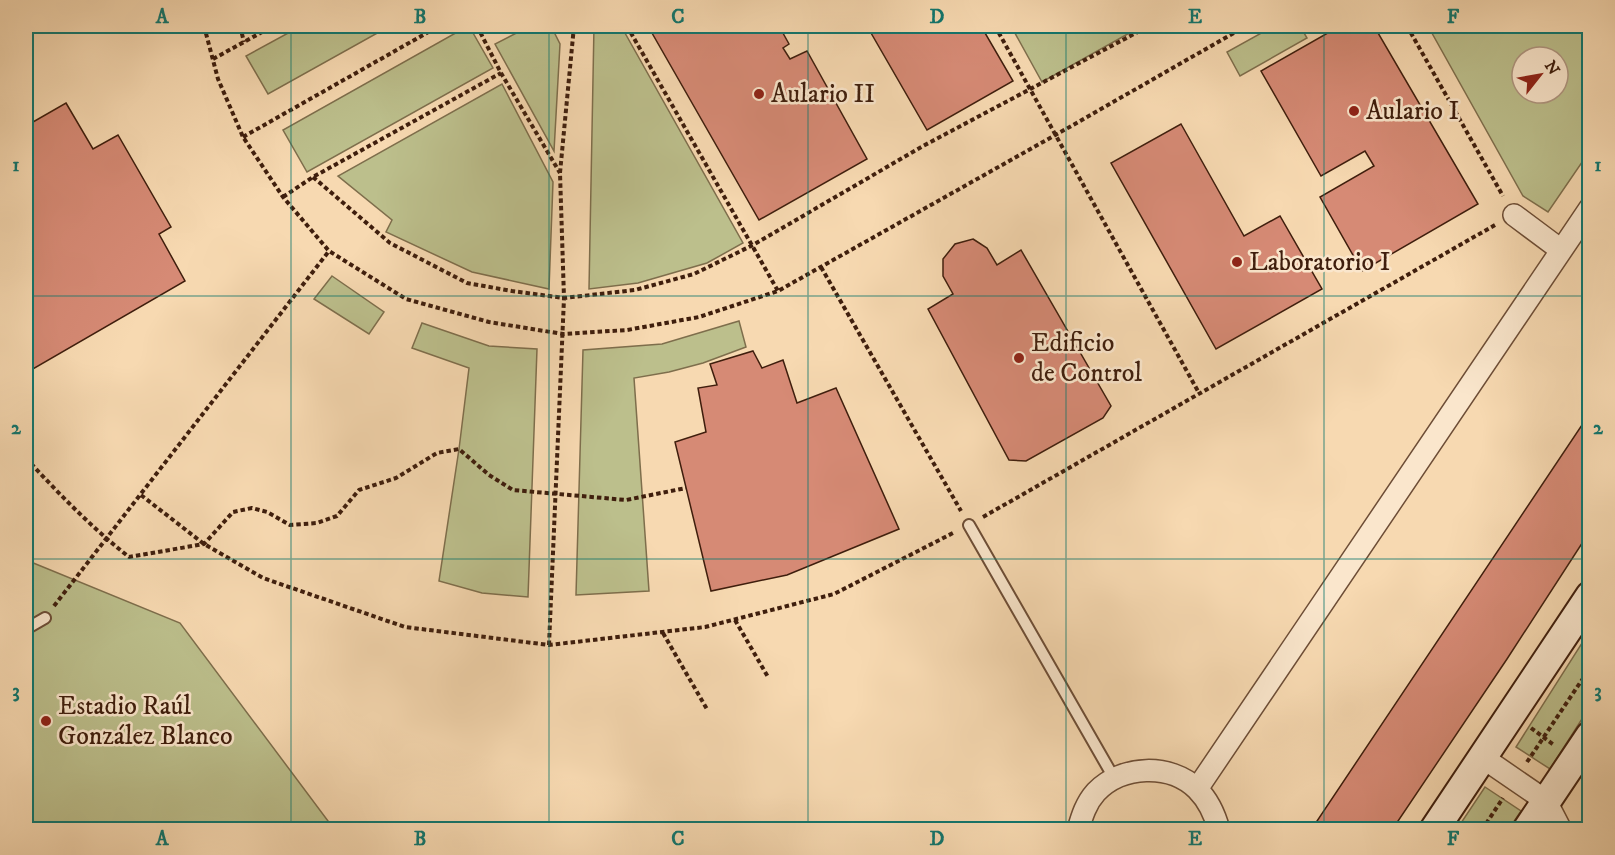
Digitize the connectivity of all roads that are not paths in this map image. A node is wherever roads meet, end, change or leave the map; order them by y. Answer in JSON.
{"nodes":[{"id":1,"x":1590,"y":208,"type":"edge"},
{"id":2,"x":1514,"y":214,"type":"road end"},
{"id":3,"x":1561,"y":250,"type":"junction"},
{"id":4,"x":969,"y":525,"type":"road end"},
{"id":5,"x":1590,"y":596,"type":"edge"},
{"id":6,"x":45,"y":618,"type":"road end"},
{"id":7,"x":26,"y":629,"type":"edge"},
{"id":8,"x":1590,"y":736,"type":"edge"},
{"id":9,"x":1482,"y":757,"type":"junction"},
{"id":10,"x":1114,"y":778,"type":"junction"},
{"id":11,"x":1197,"y":789,"type":"junction"},
{"id":12,"x":1546,"y":801,"type":"junction"},
{"id":13,"x":1078,"y":830,"type":"edge"},
{"id":14,"x":1219,"y":830,"type":"edge"},
{"id":15,"x":1434,"y":830,"type":"edge"},
{"id":16,"x":1527,"y":830,"type":"edge"},
{"id":17,"x":1561,"y":830,"type":"edge"}],
"edges":[{"from":1,"to":3,"type":"street"},
{"from":2,"to":3,"type":"street"},
{"from":3,"to":11,"type":"street"},
{"from":4,"to":10,"type":"lane"},
{"from":5,"to":9,"type":"main road"},
{"from":6,"to":7,"type":"lane"},
{"from":8,"to":12,"type":"main road"},
{"from":9,"to":12,"type":"street"},
{"from":9,"to":15,"type":"main road"},
{"from":10,"to":11,"type":"street"},
{"from":10,"to":13,"type":"street"},
{"from":11,"to":14,"type":"street"},
{"from":12,"to":16,"type":"main road"},
{"from":12,"to":17,"type":"street"}]}
